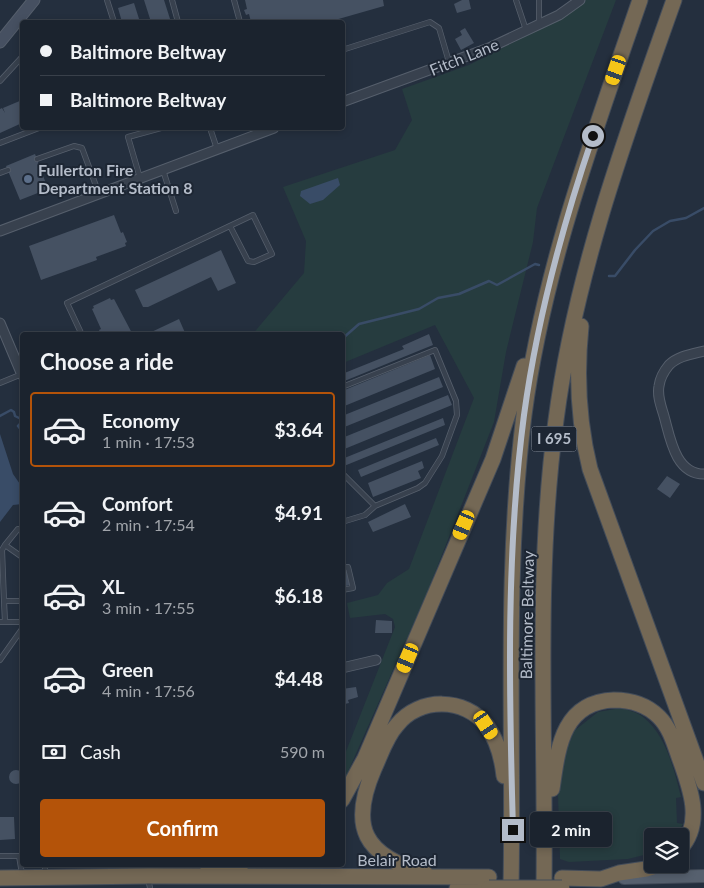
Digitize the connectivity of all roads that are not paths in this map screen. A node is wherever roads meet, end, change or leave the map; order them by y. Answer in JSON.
{"nodes":[{"id":1,"x":34,"y":0,"type":"edge"},
{"id":2,"x":107,"y":0,"type":"edge"},
{"id":3,"x":172,"y":0,"type":"edge"},
{"id":4,"x":234,"y":0,"type":"edge"},
{"id":5,"x":516,"y":0,"type":"edge"},
{"id":6,"x":539,"y":0,"type":"edge"},
{"id":7,"x":580,"y":0,"type":"edge"},
{"id":8,"x":640,"y":0,"type":"edge"},
{"id":9,"x":674,"y":0,"type":"edge"},
{"id":10,"x":113,"y":20,"type":"edge"},
{"id":11,"x":177,"y":20,"type":"edge"},
{"id":12,"x":239,"y":20,"type":"edge"},
{"id":13,"x":538,"y":24,"type":"junction"},
{"id":14,"x":526,"y":30,"type":"junction"},
{"id":15,"x":0,"y":42,"type":"edge"},
{"id":16,"x":345,"y":49,"type":"edge"},
{"id":17,"x":20,"y":59,"type":"edge"},
{"id":18,"x":450,"y":64,"type":"junction"},
{"id":19,"x":650,"y":69,"type":"junction"},
{"id":20,"x":0,"y":81,"type":"edge"},
{"id":21,"x":345,"y":101,"type":"edge"},
{"id":22,"x":34,"y":130,"type":"edge"},
{"id":23,"x":146,"y":130,"type":"edge"},
{"id":24,"x":211,"y":130,"type":"edge"},
{"id":25,"x":267,"y":130,"type":"edge"},
{"id":26,"x":0,"y":143,"type":"edge"},
{"id":27,"x":216,"y":149,"type":"junction"},
{"id":28,"x":37,"y":159,"type":"dead end"},
{"id":29,"x":163,"y":169,"type":"junction"},
{"id":30,"x":8,"y":170,"type":"dead end"},
{"id":31,"x":0,"y":173,"type":"edge"},
{"id":32,"x":140,"y":178,"type":"junction"},
{"id":33,"x":99,"y":194,"type":"junction"},
{"id":34,"x":176,"y":212,"type":"dead end"},
{"id":35,"x":230,"y":226,"type":"junction"},
{"id":36,"x":0,"y":231,"type":"edge"},
{"id":37,"x":542,"y":315,"type":"junction"},
{"id":38,"x":0,"y":323,"type":"edge"},
{"id":39,"x":81,"y":332,"type":"edge"},
{"id":40,"x":3,"y":337,"type":"edge"},
{"id":41,"x":704,"y":351,"type":"edge"},
{"id":42,"x":20,"y":371,"type":"edge"},
{"id":43,"x":20,"y":376,"type":"edge"},
{"id":44,"x":0,"y":383,"type":"edge"},
{"id":45,"x":345,"y":386,"type":"edge"},
{"id":46,"x":704,"y":474,"type":"edge"},
{"id":47,"x":345,"y":476,"type":"edge"},
{"id":48,"x":375,"y":506,"type":"junction"},
{"id":49,"x":345,"y":521,"type":"edge"},
{"id":50,"x":20,"y":528,"type":"edge"},
{"id":51,"x":5,"y":545,"type":"junction"},
{"id":52,"x":1,"y":550,"type":"edge"},
{"id":53,"x":20,"y":556,"type":"edge"},
{"id":54,"x":345,"y":568,"type":"edge"},
{"id":55,"x":345,"y":589,"type":"edge"},
{"id":56,"x":20,"y":600,"type":"edge"},
{"id":57,"x":4,"y":601,"type":"junction"},
{"id":58,"x":2,"y":622,"type":"edge"},
{"id":59,"x":20,"y":622,"type":"edge"},
{"id":60,"x":20,"y":633,"type":"edge"},
{"id":61,"x":0,"y":660,"type":"edge"},
{"id":62,"x":376,"y":660,"type":"dead end"},
{"id":63,"x":345,"y":667,"type":"edge"},
{"id":64,"x":704,"y":783,"type":"edge"},
{"id":65,"x":345,"y":795,"type":"edge"},
{"id":66,"x":513,"y":830,"type":"junction"},
{"id":67,"x":689,"y":838,"type":"edge"},
{"id":68,"x":545,"y":843,"type":"junction"},
{"id":69,"x":0,"y":856,"type":"edge"},
{"id":70,"x":20,"y":858,"type":"edge"},
{"id":71,"x":21,"y":867,"type":"edge"},
{"id":72,"x":224,"y":867,"type":"edge"},
{"id":73,"x":644,"y":869,"type":"edge"},
{"id":74,"x":45,"y":871,"type":"edge"},
{"id":75,"x":150,"y":876,"type":"edge"},
{"id":76,"x":704,"y":876,"type":"edge"},
{"id":77,"x":0,"y":878,"type":"edge"},
{"id":78,"x":22,"y":878,"type":"junction"},
{"id":79,"x":443,"y":878,"type":"junction"},
{"id":80,"x":601,"y":879,"type":"junction"},
{"id":81,"x":112,"y":882,"type":"edge"},
{"id":82,"x":489,"y":882,"type":"edge"},
{"id":83,"x":564,"y":885,"type":"edge"},
{"id":84,"x":457,"y":888,"type":"edge"},
{"id":85,"x":512,"y":888,"type":"edge"},
{"id":86,"x":544,"y":888,"type":"edge"}],
"edges":[{"from":1,"to":15,"type":"main road"},
{"from":2,"to":10,"type":"lane"},
{"from":3,"to":11,"type":"lane"},
{"from":4,"to":12,"type":"lane"},
{"from":5,"to":14,"type":"lane"},
{"from":6,"to":13,"type":"lane"},
{"from":7,"to":13,"type":"street","name":"Fitch Lane"},
{"from":8,"to":37,"type":"highway","name":"Baltimore Beltway","number":"I 695"},
{"from":9,"to":19,"type":"highway","name":"Baltimore Beltway","number":"I 695"},
{"from":13,"to":14,"type":"street","name":"Fitch Lane"},
{"from":14,"to":18,"type":"street","name":"Fitch Lane"},
{"from":16,"to":18,"type":"lane"},
{"from":17,"to":20,"type":"lane"},
{"from":18,"to":21,"type":"street","name":"Fitch Lane"},
{"from":19,"to":64,"type":"highway"},
{"from":19,"to":68,"type":"highway","name":"Baltimore Beltway","number":"I 695"},
{"from":22,"to":26,"type":"lane"},
{"from":23,"to":32,"type":"lane"},
{"from":24,"to":27,"type":"lane"},
{"from":25,"to":27,"type":"street"},
{"from":27,"to":29,"type":"street"},
{"from":28,"to":33,"type":"lane"},
{"from":29,"to":32,"type":"street"},
{"from":29,"to":34,"type":"lane"},
{"from":30,"to":31,"type":"lane"},
{"from":32,"to":33,"type":"street"},
{"from":33,"to":36,"type":"street"},
{"from":35,"to":35,"type":"lane"},
{"from":35,"to":39,"type":"lane"},
{"from":37,"to":65,"type":"highway"},
{"from":37,"to":66,"type":"highway","name":"Baltimore Beltway","number":"I 695"},
{"from":38,"to":40,"type":"street"},
{"from":40,"to":42,"type":"street"},
{"from":41,"to":46,"type":"street"},
{"from":43,"to":44,"type":"lane"},
{"from":45,"to":48,"type":"lane"},
{"from":47,"to":48,"type":"lane"},
{"from":48,"to":49,"type":"lane"},
{"from":50,"to":51,"type":"lane"},
{"from":51,"to":52,"type":"lane"},
{"from":51,"to":53,"type":"lane"},
{"from":52,"to":57,"type":"lane"},
{"from":54,"to":55,"type":"lane"},
{"from":56,"to":57,"type":"lane"},
{"from":57,"to":58,"type":"lane"},
{"from":58,"to":59,"type":"lane"},
{"from":60,"to":61,"type":"lane"},
{"from":62,"to":63,"type":"street"},
{"from":66,"to":79,"type":"highway"},
{"from":66,"to":85,"type":"highway","name":"Baltimore Beltway","number":"I 695"},
{"from":67,"to":68,"type":"highway"},
{"from":68,"to":86,"type":"highway","name":"Baltimore Beltway","number":"I 695"},
{"from":69,"to":70,"type":"lane"},
{"from":71,"to":78,"type":"lane"},
{"from":72,"to":75,"type":"highway"},
{"from":73,"to":80,"type":"highway"},
{"from":74,"to":78,"type":"highway","name":"Belair Road"},
{"from":74,"to":81,"type":"highway","name":"Belair Road"},
{"from":75,"to":79,"type":"highway","name":"Belair Road"},
{"from":75,"to":81,"type":"highway","name":"Belair Road"},
{"from":76,"to":80,"type":"main road","name":"Belair Road"},
{"from":77,"to":78,"type":"highway","name":"Belair Road"},
{"from":79,"to":82,"type":"highway","name":"Belair Road"},
{"from":80,"to":83,"type":"highway","name":"Belair Road"},
{"from":82,"to":83,"type":"highway","name":"Belair Road","bridge":true},
{"from":82,"to":84,"type":"highway","name":"Belair Road"}]}
